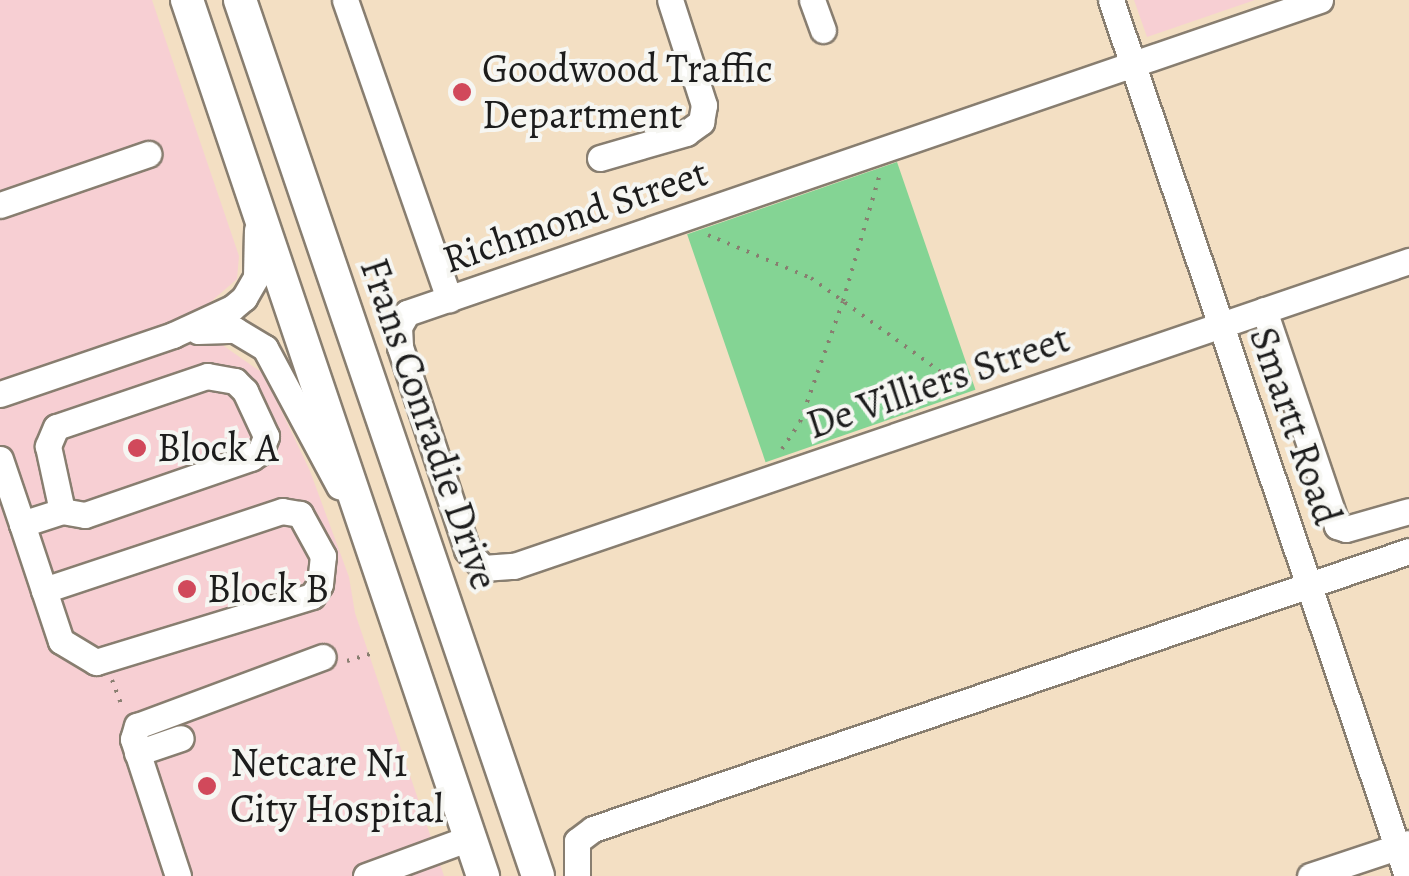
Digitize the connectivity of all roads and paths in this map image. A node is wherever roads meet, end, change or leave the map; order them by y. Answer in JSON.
{"nodes":[{"id":1,"x":187,"y":0,"type":"edge"},
{"id":2,"x":240,"y":0,"type":"edge"},
{"id":3,"x":345,"y":0,"type":"edge"},
{"id":4,"x":670,"y":0,"type":"edge"},
{"id":5,"x":812,"y":0,"type":"edge"},
{"id":6,"x":1111,"y":0,"type":"edge"},
{"id":7,"x":1320,"y":0,"type":"edge"},
{"id":8,"x":823,"y":30,"type":"dead end"},
{"id":9,"x":1132,"y":64,"type":"junction"},
{"id":10,"x":148,"y":154,"type":"dead end"},
{"id":11,"x":600,"y":158,"type":"dead end"},
{"id":12,"x":880,"y":170,"type":"dead end"},
{"id":13,"x":249,"y":177,"type":"junction"},
{"id":14,"x":0,"y":205,"type":"edge"},
{"id":15,"x":698,"y":231,"type":"dead end"},
{"id":16,"x":1409,"y":261,"type":"edge"},
{"id":17,"x":449,"y":299,"type":"junction"},
{"id":18,"x":843,"y":301,"type":"junction"},
{"id":19,"x":1264,"y":310,"type":"junction"},
{"id":20,"x":1222,"y":325,"type":"junction"},
{"id":21,"x":174,"y":335,"type":"junction"},
{"id":22,"x":968,"y":392,"type":"dead end"},
{"id":23,"x":0,"y":394,"type":"edge"},
{"id":24,"x":776,"y":457,"type":"dead end"},
{"id":25,"x":0,"y":459,"type":"edge"},
{"id":26,"x":1409,"y":510,"type":"edge"},
{"id":27,"x":62,"y":511,"type":"junction"},
{"id":28,"x":22,"y":524,"type":"junction"},
{"id":29,"x":1409,"y":551,"type":"edge"},
{"id":30,"x":377,"y":562,"type":"junction"},
{"id":31,"x":491,"y":570,"type":"joint"},
{"id":32,"x":1309,"y":585,"type":"junction"},
{"id":33,"x":44,"y":590,"type":"junction"},
{"id":34,"x":377,"y":652,"type":"dead end"},
{"id":35,"x":333,"y":659,"type":"joint"},
{"id":36,"x":110,"y":660,"type":"junction"},
{"id":37,"x":181,"y":738,"type":"dead end"},
{"id":38,"x":136,"y":742,"type":"junction"},
{"id":39,"x":470,"y":838,"type":"junction"},
{"id":40,"x":1403,"y":845,"type":"edge"},
{"id":41,"x":412,"y":868,"type":"edge"},
{"id":42,"x":178,"y":876,"type":"edge"},
{"id":43,"x":366,"y":876,"type":"edge"},
{"id":44,"x":484,"y":876,"type":"edge"},
{"id":45,"x":538,"y":876,"type":"edge"},
{"id":46,"x":577,"y":876,"type":"edge"},
{"id":47,"x":1310,"y":876,"type":"edge"},
{"id":48,"x":1407,"y":876,"type":"edge"}],
"edges":[{"from":1,"to":13,"type":"main road"},
{"from":2,"to":45,"type":"main road","name":"Frans Conradie Drive"},
{"from":3,"to":17,"type":"street"},
{"from":4,"to":11,"type":"street"},
{"from":5,"to":8,"type":"street"},
{"from":6,"to":9,"type":"street","name":"Smartt Road"},
{"from":7,"to":9,"type":"street","name":"Richmond Street"},
{"from":9,"to":17,"type":"street","name":"Richmond Street"},
{"from":9,"to":20,"type":"street","name":"Smartt Road"},
{"from":10,"to":14,"type":"street"},
{"from":12,"to":18,"type":"path"},
{"from":13,"to":21,"type":"street"},
{"from":13,"to":30,"type":"main road"},
{"from":15,"to":18,"type":"path"},
{"from":16,"to":19,"type":"street","name":"De Villiers Street"},
{"from":17,"to":31,"type":"street","name":"Richmond Street"},
{"from":18,"to":22,"type":"path"},
{"from":18,"to":24,"type":"path"},
{"from":19,"to":20,"type":"street","name":"De Villiers Street"},
{"from":19,"to":26,"type":"street"},
{"from":20,"to":31,"type":"street","name":"De Villiers Street"},
{"from":20,"to":32,"type":"street","name":"Smartt Road"},
{"from":21,"to":23,"type":"street"},
{"from":21,"to":30,"type":"street"},
{"from":25,"to":28,"type":"street"},
{"from":27,"to":27,"type":"street"},
{"from":27,"to":28,"type":"street"},
{"from":28,"to":33,"type":"street"},
{"from":29,"to":32,"type":"street"},
{"from":30,"to":39,"type":"main road"},
{"from":32,"to":40,"type":"street","name":"Smartt Road"},
{"from":32,"to":46,"type":"street"},
{"from":33,"to":36,"type":"street"},
{"from":33,"to":36,"type":"street"},
{"from":34,"to":35,"type":"path"},
{"from":35,"to":38,"type":"street"},
{"from":36,"to":38,"type":"path"},
{"from":37,"to":38,"type":"street"},
{"from":38,"to":42,"type":"street"},
{"from":39,"to":41,"type":"street"},
{"from":39,"to":44,"type":"main road"},
{"from":40,"to":47,"type":"street"},
{"from":40,"to":48,"type":"street","name":"Smartt Road"},
{"from":41,"to":43,"type":"street"}]}
